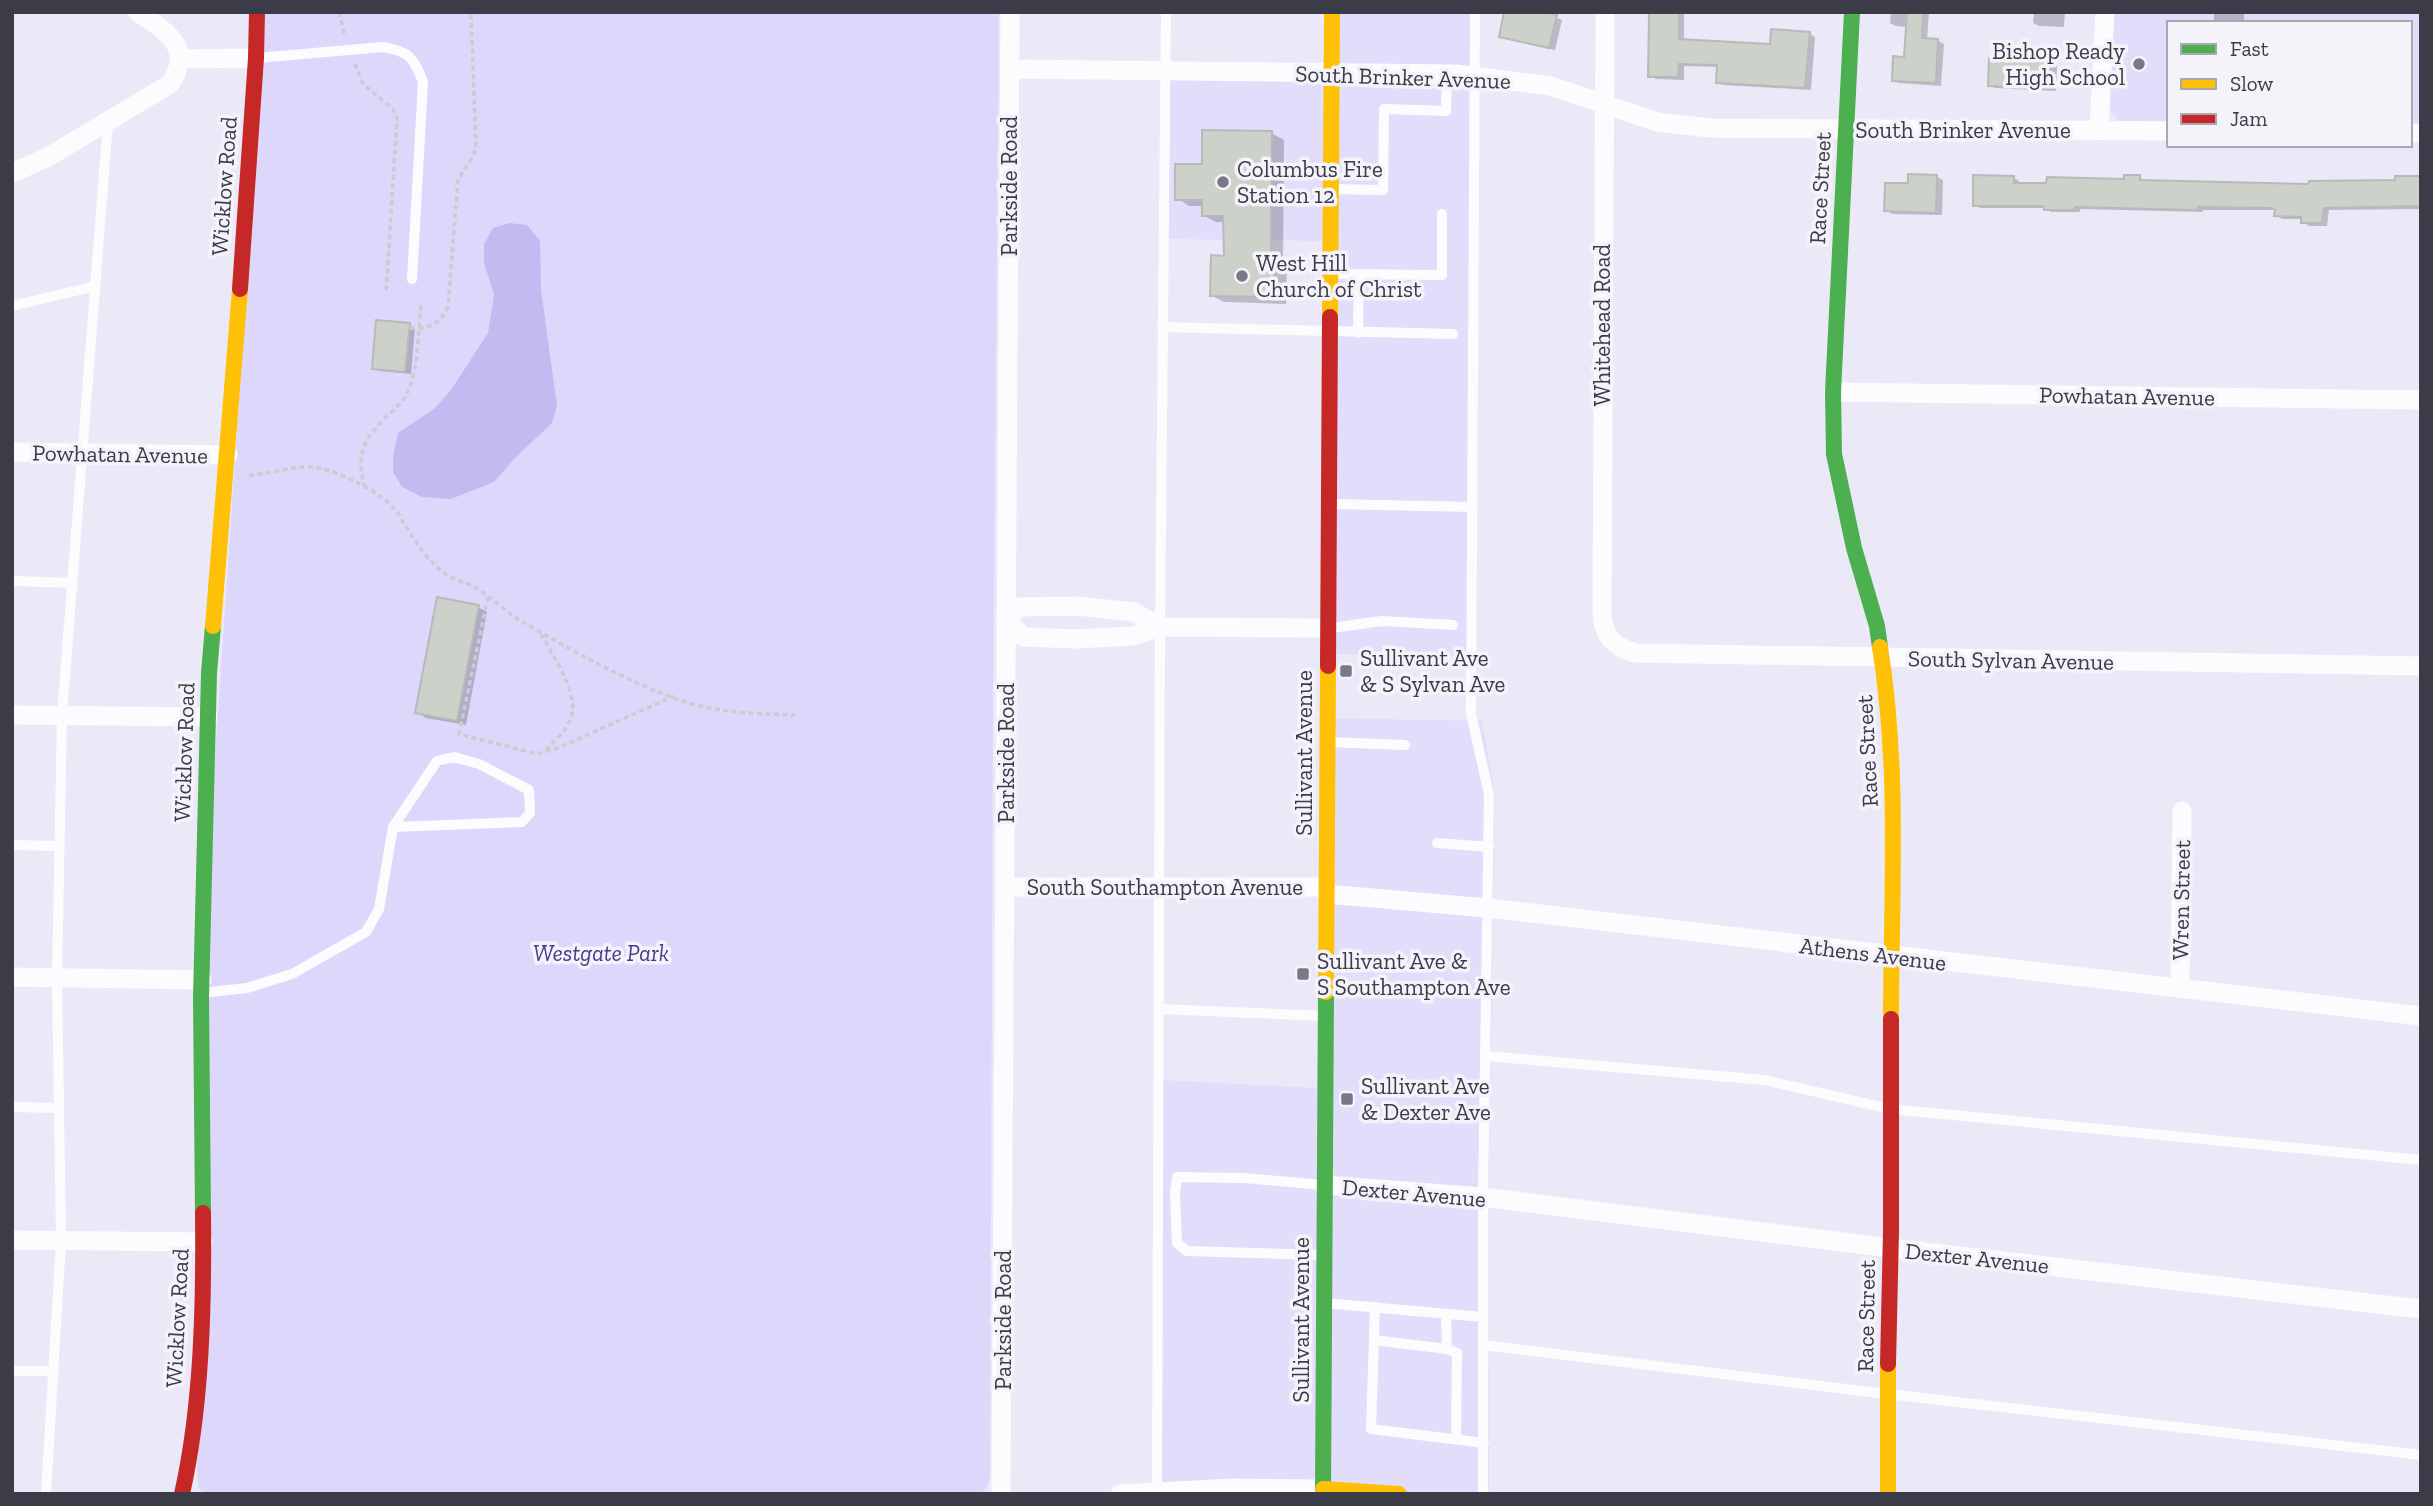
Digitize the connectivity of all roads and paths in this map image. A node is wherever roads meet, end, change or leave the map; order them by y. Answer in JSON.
{"nodes":[{"id":1,"x":137,"y":12,"type":"edge"},
{"id":2,"x":257,"y":12,"type":"edge"},
{"id":3,"x":339,"y":12,"type":"edge"},
{"id":4,"x":471,"y":12,"type":"edge"},
{"id":5,"x":1010,"y":12,"type":"edge"},
{"id":6,"x":1166,"y":12,"type":"edge"},
{"id":7,"x":1332,"y":12,"type":"edge"},
{"id":8,"x":1475,"y":12,"type":"edge"},
{"id":9,"x":1605,"y":12,"type":"edge"},
{"id":10,"x":1852,"y":12,"type":"edge"},
{"id":11,"x":2105,"y":12,"type":"edge"},
{"id":12,"x":350,"y":51,"type":"junction"},
{"id":13,"x":256,"y":58,"type":"junction"},
{"id":14,"x":179,"y":59,"type":"junction"},
{"id":15,"x":1009,"y":69,"type":"junction"},
{"id":16,"x":1166,"y":71,"type":"junction"},
{"id":17,"x":1332,"y":74,"type":"junction"},
{"id":18,"x":1447,"y":74,"type":"junction"},
{"id":19,"x":1475,"y":76,"type":"junction"},
{"id":20,"x":1604,"y":105,"type":"junction"},
{"id":21,"x":108,"y":121,"type":"junction"},
{"id":22,"x":1846,"y":129,"type":"junction"},
{"id":23,"x":2099,"y":130,"type":"junction"},
{"id":24,"x":2167,"y":131,"type":"edge"},
{"id":25,"x":12,"y":173,"type":"edge"},
{"id":26,"x":1331,"y":189,"type":"junction"},
{"id":27,"x":1442,"y":214,"type":"dead end"},
{"id":28,"x":1330,"y":274,"type":"junction"},
{"id":29,"x":1359,"y":274,"type":"junction"},
{"id":30,"x":412,"y":279,"type":"dead end"},
{"id":31,"x":96,"y":286,"type":"junction"},
{"id":32,"x":386,"y":294,"type":"dead end"},
{"id":33,"x":421,"y":305,"type":"dead end"},
{"id":34,"x":12,"y":306,"type":"edge"},
{"id":35,"x":1162,"y":327,"type":"junction"},
{"id":36,"x":410,"y":328,"type":"dead end"},
{"id":37,"x":418,"y":328,"type":"junction"},
{"id":38,"x":1329,"y":332,"type":"junction"},
{"id":39,"x":1358,"y":333,"type":"junction"},
{"id":40,"x":1454,"y":334,"type":"dead end"},
{"id":41,"x":1833,"y":392,"type":"junction"},
{"id":42,"x":2421,"y":400,"type":"edge"},
{"id":43,"x":12,"y":452,"type":"edge"},
{"id":44,"x":83,"y":453,"type":"junction"},
{"id":45,"x":228,"y":455,"type":"junction"},
{"id":46,"x":240,"y":475,"type":"dead end"},
{"id":47,"x":365,"y":488,"type":"junction"},
{"id":48,"x":1328,"y":503,"type":"junction"},
{"id":49,"x":1472,"y":507,"type":"junction"},
{"id":50,"x":12,"y":581,"type":"edge"},
{"id":51,"x":73,"y":583,"type":"junction"},
{"id":52,"x":488,"y":597,"type":"junction"},
{"id":53,"x":1006,"y":619,"type":"junction"},
{"id":54,"x":1453,"y":625,"type":"dead end"},
{"id":55,"x":1160,"y":627,"type":"junction"},
{"id":56,"x":1327,"y":628,"type":"junction"},
{"id":57,"x":540,"y":632,"type":"junction"},
{"id":58,"x":1607,"y":637,"type":"joint"},
{"id":59,"x":1883,"y":658,"type":"junction"},
{"id":60,"x":2421,"y":666,"type":"edge"},
{"id":61,"x":674,"y":696,"type":"junction"},
{"id":62,"x":12,"y":715,"type":"edge"},
{"id":63,"x":62,"y":715,"type":"junction"},
{"id":64,"x":795,"y":715,"type":"dead end"},
{"id":65,"x":208,"y":717,"type":"junction"},
{"id":66,"x":1327,"y":742,"type":"junction"},
{"id":67,"x":1405,"y":745,"type":"dead end"},
{"id":68,"x":545,"y":751,"type":"junction"},
{"id":69,"x":2182,"y":811,"type":"dead end"},
{"id":70,"x":393,"y":827,"type":"junction"},
{"id":71,"x":1437,"y":843,"type":"dead end"},
{"id":72,"x":12,"y":845,"type":"edge"},
{"id":73,"x":60,"y":846,"type":"junction"},
{"id":74,"x":1489,"y":847,"type":"junction"},
{"id":75,"x":1005,"y":887,"type":"junction"},
{"id":76,"x":1160,"y":887,"type":"junction"},
{"id":77,"x":1326,"y":890,"type":"junction"},
{"id":78,"x":1488,"y":908,"type":"junction"},
{"id":79,"x":1893,"y":956,"type":"junction"},
{"id":80,"x":12,"y":977,"type":"edge"},
{"id":81,"x":57,"y":978,"type":"junction"},
{"id":82,"x":202,"y":986,"type":"junction"},
{"id":83,"x":2180,"y":988,"type":"junction"},
{"id":84,"x":1159,"y":1009,"type":"junction"},
{"id":85,"x":1325,"y":1016,"type":"junction"},
{"id":86,"x":2421,"y":1016,"type":"edge"},
{"id":87,"x":1485,"y":1056,"type":"junction"},
{"id":88,"x":12,"y":1107,"type":"edge"},
{"id":89,"x":59,"y":1108,"type":"junction"},
{"id":90,"x":1890,"y":1109,"type":"junction"},
{"id":91,"x":2421,"y":1160,"type":"edge"},
{"id":92,"x":1325,"y":1185,"type":"junction"},
{"id":93,"x":1483,"y":1197,"type":"junction"},
{"id":94,"x":12,"y":1240,"type":"edge"},
{"id":95,"x":61,"y":1240,"type":"junction"},
{"id":96,"x":203,"y":1242,"type":"junction"},
{"id":97,"x":1891,"y":1248,"type":"junction"},
{"id":98,"x":1324,"y":1255,"type":"junction"},
{"id":99,"x":1324,"y":1303,"type":"junction"},
{"id":100,"x":1375,"y":1307,"type":"junction"},
{"id":101,"x":2421,"y":1308,"type":"edge"},
{"id":102,"x":1446,"y":1314,"type":"junction"},
{"id":103,"x":1483,"y":1317,"type":"junction"},
{"id":104,"x":1374,"y":1340,"type":"junction"},
{"id":105,"x":1483,"y":1345,"type":"junction"},
{"id":106,"x":1447,"y":1349,"type":"junction"},
{"id":107,"x":12,"y":1371,"type":"edge"},
{"id":108,"x":54,"y":1371,"type":"junction"},
{"id":109,"x":1887,"y":1394,"type":"junction"},
{"id":110,"x":1456,"y":1440,"type":"junction"},
{"id":111,"x":1484,"y":1443,"type":"junction"},
{"id":112,"x":2421,"y":1455,"type":"edge"},
{"id":113,"x":1157,"y":1492,"type":"edge"},
{"id":114,"x":1323,"y":1492,"type":"edge"},
{"id":115,"x":47,"y":1494,"type":"edge"},
{"id":116,"x":182,"y":1494,"type":"edge"},
{"id":117,"x":1002,"y":1494,"type":"edge"},
{"id":118,"x":1120,"y":1494,"type":"edge"},
{"id":119,"x":1399,"y":1494,"type":"edge"},
{"id":120,"x":1483,"y":1494,"type":"edge"},
{"id":121,"x":1888,"y":1494,"type":"edge"}],
"edges":[{"from":1,"to":14,"type":"street"},
{"from":2,"to":13,"type":"street","name":"Wicklow Road"},
{"from":3,"to":12,"type":"path"},
{"from":4,"to":37,"type":"path"},
{"from":5,"to":15,"type":"street","name":"Parkside Road"},
{"from":6,"to":16,"type":"lane"},
{"from":7,"to":17,"type":"street","name":"Sullivant Avenue"},
{"from":8,"to":19,"type":"lane"},
{"from":9,"to":20,"type":"street","name":"Whitehead Road"},
{"from":10,"to":22,"type":"street","name":"Race Street"},
{"from":11,"to":23,"type":"street"},
{"from":12,"to":13,"type":"lane"},
{"from":12,"to":30,"type":"lane"},
{"from":12,"to":32,"type":"path"},
{"from":13,"to":14,"type":"street"},
{"from":13,"to":45,"type":"street","name":"Wicklow Road"},
{"from":14,"to":21,"type":"street"},
{"from":15,"to":16,"type":"street","name":"South Brinker Avenue"},
{"from":15,"to":53,"type":"street","name":"Parkside Road"},
{"from":16,"to":17,"type":"street","name":"South Brinker Avenue"},
{"from":16,"to":35,"type":"lane"},
{"from":17,"to":18,"type":"street","name":"South Brinker Avenue"},
{"from":17,"to":26,"type":"street","name":"Sullivant Avenue"},
{"from":18,"to":19,"type":"street","name":"South Brinker Avenue"},
{"from":18,"to":26,"type":"lane"},
{"from":19,"to":20,"type":"street","name":"South Brinker Avenue"},
{"from":19,"to":49,"type":"lane"},
{"from":20,"to":22,"type":"street","name":"South Brinker Avenue"},
{"from":20,"to":58,"type":"street","name":"Whitehead Road"},
{"from":21,"to":25,"type":"street"},
{"from":21,"to":31,"type":"lane"},
{"from":22,"to":23,"type":"street","name":"South Brinker Avenue"},
{"from":22,"to":41,"type":"street","name":"Race Street"},
{"from":23,"to":24,"type":"street","name":"South Brinker Avenue"},
{"from":26,"to":28,"type":"street","name":"Sullivant Avenue"},
{"from":27,"to":29,"type":"lane"},
{"from":28,"to":29,"type":"lane"},
{"from":28,"to":38,"type":"street","name":"Sullivant Avenue"},
{"from":29,"to":39,"type":"lane"},
{"from":31,"to":34,"type":"lane"},
{"from":31,"to":44,"type":"lane"},
{"from":33,"to":37,"type":"path"},
{"from":35,"to":38,"type":"lane"},
{"from":35,"to":55,"type":"lane"},
{"from":36,"to":37,"type":"path"},
{"from":37,"to":47,"type":"path"},
{"from":38,"to":39,"type":"lane"},
{"from":38,"to":48,"type":"street","name":"Sullivant Avenue"},
{"from":39,"to":40,"type":"lane"},
{"from":41,"to":42,"type":"street","name":"Powhatan Avenue"},
{"from":41,"to":59,"type":"street","name":"Race Street"},
{"from":43,"to":44,"type":"street","name":"Powhatan Avenue"},
{"from":44,"to":45,"type":"street","name":"Powhatan Avenue"},
{"from":44,"to":51,"type":"lane"},
{"from":45,"to":65,"type":"street","name":"Wicklow Road"},
{"from":46,"to":47,"type":"path"},
{"from":47,"to":52,"type":"path"},
{"from":48,"to":49,"type":"lane"},
{"from":48,"to":56,"type":"street","name":"Sullivant Avenue"},
{"from":49,"to":74,"type":"lane"},
{"from":50,"to":51,"type":"lane"},
{"from":51,"to":63,"type":"lane"},
{"from":52,"to":57,"type":"path"},
{"from":52,"to":68,"type":"path"},
{"from":53,"to":55,"type":"street"},
{"from":53,"to":55,"type":"street"},
{"from":53,"to":75,"type":"street","name":"Parkside Road"},
{"from":54,"to":56,"type":"lane"},
{"from":55,"to":56,"type":"street"},
{"from":55,"to":76,"type":"lane"},
{"from":56,"to":66,"type":"street","name":"Sullivant Avenue"},
{"from":57,"to":61,"type":"path"},
{"from":57,"to":68,"type":"path"},
{"from":58,"to":59,"type":"street","name":"South Sylvan Avenue"},
{"from":59,"to":60,"type":"street","name":"South Sylvan Avenue"},
{"from":59,"to":79,"type":"street","name":"Race Street"},
{"from":61,"to":64,"type":"path"},
{"from":61,"to":68,"type":"path"},
{"from":62,"to":63,"type":"street"},
{"from":63,"to":65,"type":"street"},
{"from":63,"to":73,"type":"lane"},
{"from":65,"to":82,"type":"street","name":"Wicklow Road"},
{"from":66,"to":67,"type":"lane"},
{"from":66,"to":77,"type":"street","name":"Sullivant Avenue"},
{"from":69,"to":83,"type":"street","name":"Wren Street"},
{"from":70,"to":70,"type":"lane"},
{"from":70,"to":82,"type":"lane"},
{"from":71,"to":74,"type":"lane"},
{"from":72,"to":73,"type":"lane"},
{"from":73,"to":81,"type":"lane"},
{"from":74,"to":78,"type":"lane"},
{"from":75,"to":76,"type":"street","name":"South Southampton Avenue"},
{"from":75,"to":117,"type":"street","name":"Parkside Road"},
{"from":76,"to":77,"type":"street","name":"South Southampton Avenue"},
{"from":76,"to":84,"type":"lane"},
{"from":77,"to":78,"type":"street","name":"Athens Avenue"},
{"from":77,"to":85,"type":"street","name":"Sullivant Avenue"},
{"from":78,"to":79,"type":"street","name":"Athens Avenue"},
{"from":78,"to":87,"type":"lane"},
{"from":79,"to":83,"type":"street","name":"Athens Avenue"},
{"from":79,"to":90,"type":"street","name":"Race Street"},
{"from":80,"to":81,"type":"street"},
{"from":81,"to":82,"type":"street"},
{"from":81,"to":89,"type":"lane"},
{"from":82,"to":96,"type":"street","name":"Wicklow Road"},
{"from":83,"to":86,"type":"street","name":"Athens Avenue"},
{"from":84,"to":85,"type":"lane"},
{"from":84,"to":113,"type":"lane"},
{"from":85,"to":92,"type":"street","name":"Sullivant Avenue"},
{"from":87,"to":90,"type":"lane"},
{"from":87,"to":93,"type":"lane"},
{"from":88,"to":89,"type":"lane"},
{"from":89,"to":95,"type":"lane"},
{"from":90,"to":91,"type":"lane"},
{"from":90,"to":97,"type":"street","name":"Race Street"},
{"from":92,"to":93,"type":"street","name":"Dexter Avenue"},
{"from":92,"to":98,"type":"street","name":"Sullivant Avenue"},
{"from":92,"to":98,"type":"lane"},
{"from":93,"to":97,"type":"street","name":"Dexter Avenue"},
{"from":93,"to":103,"type":"lane"},
{"from":94,"to":95,"type":"street"},
{"from":95,"to":96,"type":"street"},
{"from":95,"to":108,"type":"lane"},
{"from":96,"to":116,"type":"street","name":"Wicklow Road"},
{"from":97,"to":101,"type":"street","name":"Dexter Avenue"},
{"from":97,"to":109,"type":"street","name":"Race Street"},
{"from":98,"to":99,"type":"street","name":"Sullivant Avenue"},
{"from":99,"to":100,"type":"lane"},
{"from":99,"to":114,"type":"street","name":"Sullivant Avenue"},
{"from":100,"to":102,"type":"lane"},
{"from":100,"to":104,"type":"lane"},
{"from":102,"to":103,"type":"lane"},
{"from":102,"to":106,"type":"lane"},
{"from":103,"to":105,"type":"lane"},
{"from":104,"to":106,"type":"lane"},
{"from":104,"to":110,"type":"lane"},
{"from":105,"to":109,"type":"lane"},
{"from":105,"to":111,"type":"lane"},
{"from":106,"to":110,"type":"lane"},
{"from":107,"to":108,"type":"lane"},
{"from":108,"to":115,"type":"lane"},
{"from":109,"to":112,"type":"lane"},
{"from":109,"to":121,"type":"street","name":"Race Street"},
{"from":110,"to":111,"type":"lane"},
{"from":111,"to":120,"type":"lane"},
{"from":113,"to":114,"type":"street"},
{"from":113,"to":118,"type":"street"},
{"from":114,"to":119,"type":"street"}]}
